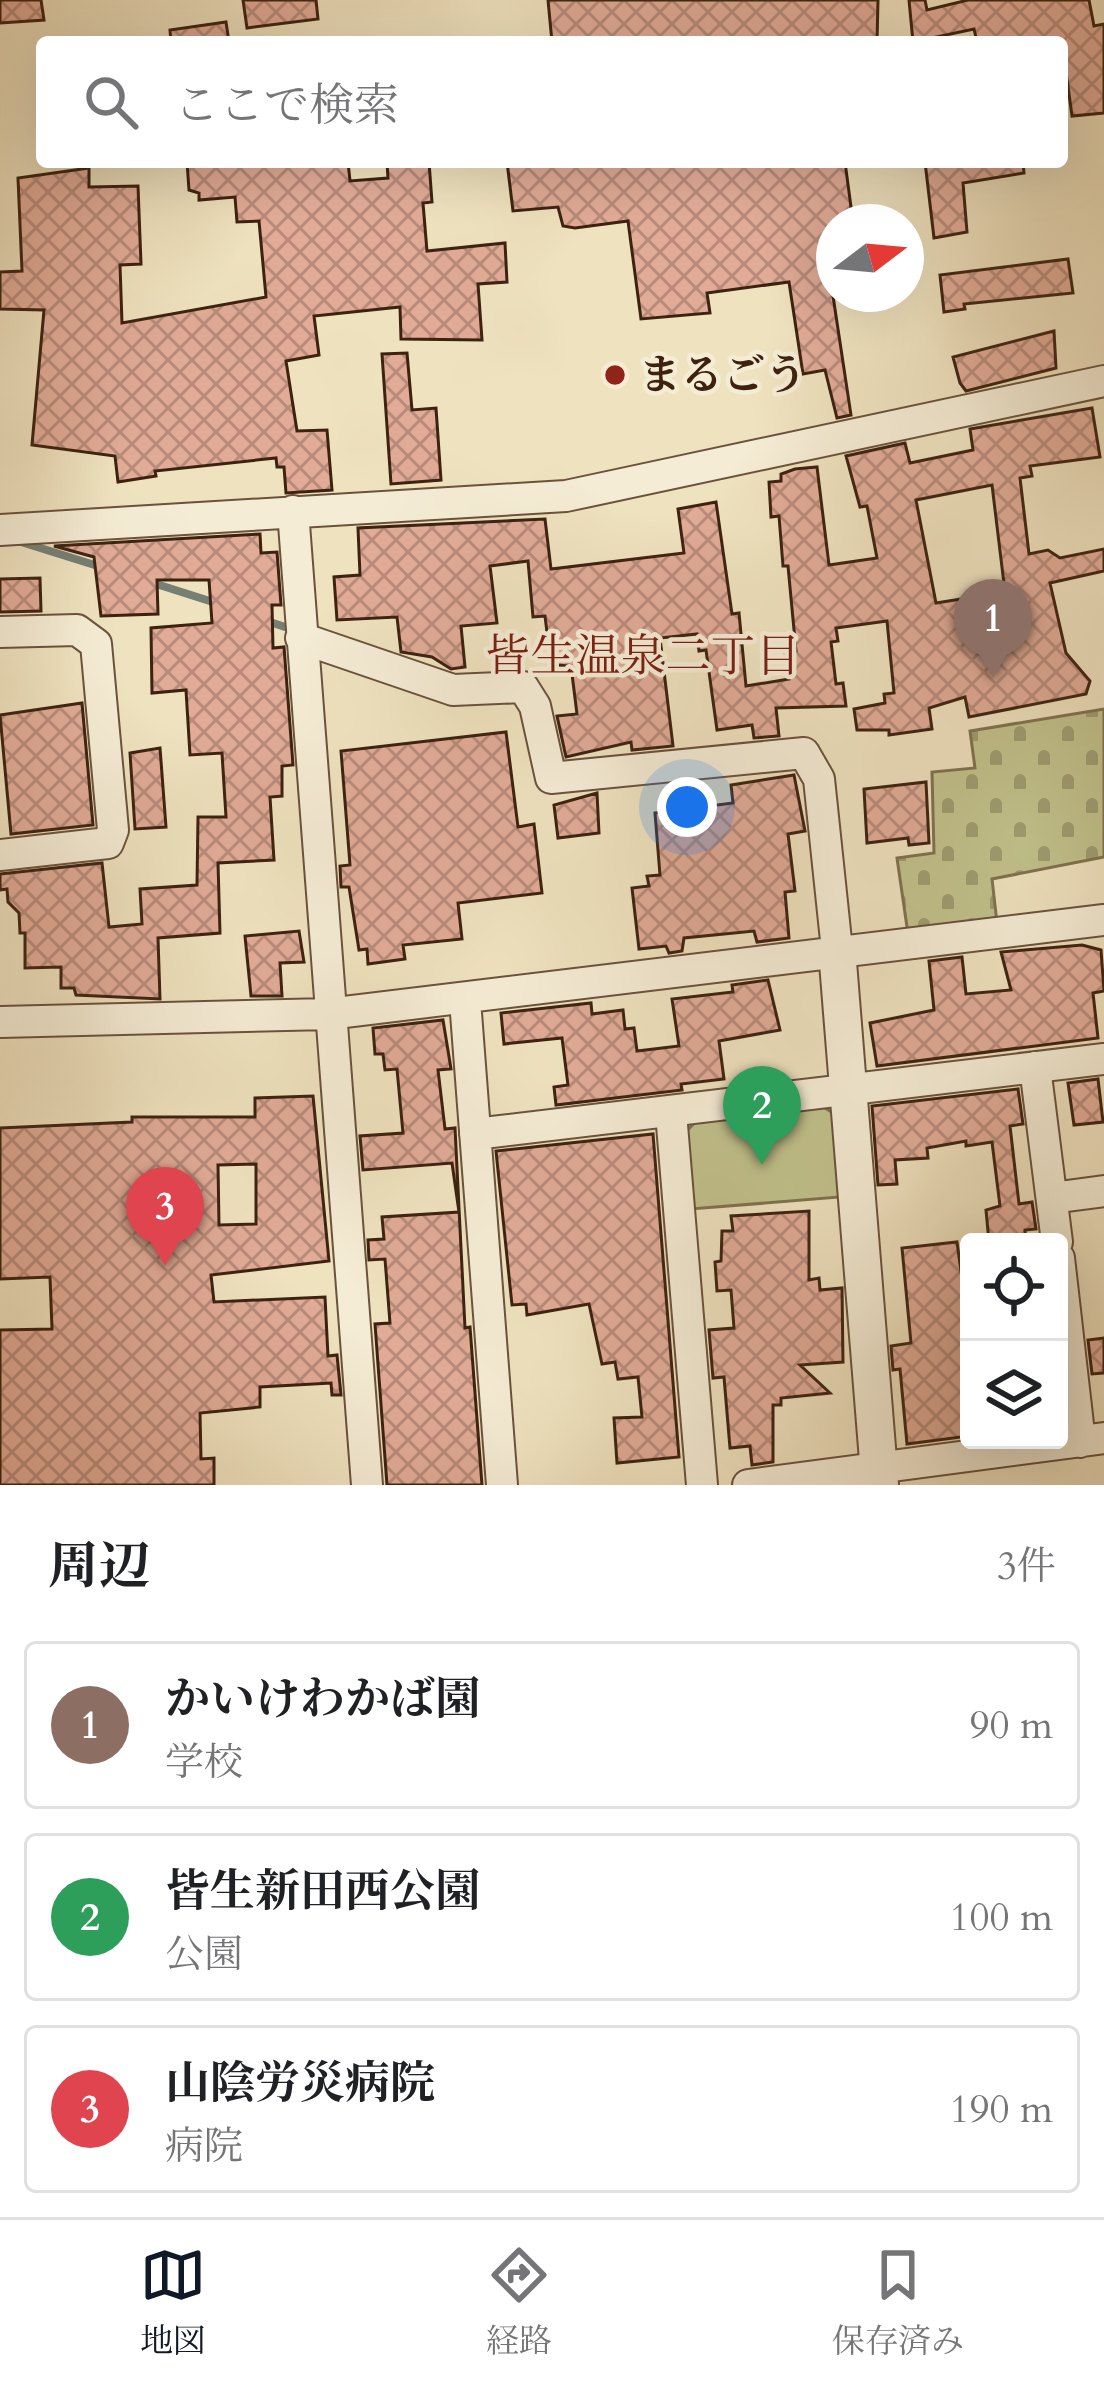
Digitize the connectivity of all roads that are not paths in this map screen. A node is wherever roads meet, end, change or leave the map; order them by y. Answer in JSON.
{"nodes":[{"id":1,"x":1102,"y":391,"type":"edge"},
{"id":2,"x":293,"y":512,"type":"junction"},
{"id":3,"x":0,"y":530,"type":"edge"},
{"id":4,"x":0,"y":632,"type":"edge"},
{"id":5,"x":302,"y":638,"type":"junction"},
{"id":6,"x":0,"y":855,"type":"edge"},
{"id":7,"x":1104,"y":920,"type":"edge"},
{"id":8,"x":837,"y":950,"type":"junction"},
{"id":9,"x":465,"y":1000,"type":"junction"},
{"id":10,"x":328,"y":1014,"type":"junction"},
{"id":11,"x":0,"y":1022,"type":"edge"},
{"id":12,"x":1104,"y":1060,"type":"edge"},
{"id":13,"x":1035,"y":1067,"type":"junction"},
{"id":14,"x":848,"y":1088,"type":"junction"},
{"id":15,"x":671,"y":1113,"type":"junction"},
{"id":16,"x":475,"y":1134,"type":"junction"},
{"id":17,"x":1104,"y":1190,"type":"edge"},
{"id":18,"x":1052,"y":1198,"type":"junction"},
{"id":19,"x":1056,"y":1233,"type":"edge"},
{"id":20,"x":1068,"y":1308,"type":"edge"},
{"id":21,"x":1092,"y":1440,"type":"edge"},
{"id":22,"x":880,"y":1477,"type":"edge"},
{"id":23,"x":367,"y":1485,"type":"edge"},
{"id":24,"x":502,"y":1485,"type":"edge"},
{"id":25,"x":702,"y":1485,"type":"edge"},
{"id":26,"x":748,"y":1485,"type":"edge"}],
"edges":[{"from":1,"to":2,"type":"street"},
{"from":2,"to":3,"type":"street"},
{"from":2,"to":5,"type":"street"},
{"from":4,"to":6,"type":"street"},
{"from":5,"to":8,"type":"street"},
{"from":5,"to":10,"type":"street"},
{"from":7,"to":8,"type":"street"},
{"from":8,"to":9,"type":"street"},
{"from":8,"to":14,"type":"street"},
{"from":9,"to":10,"type":"street"},
{"from":9,"to":16,"type":"street"},
{"from":10,"to":11,"type":"street"},
{"from":10,"to":23,"type":"street"},
{"from":12,"to":13,"type":"street"},
{"from":13,"to":14,"type":"street"},
{"from":13,"to":18,"type":"street"},
{"from":14,"to":15,"type":"street"},
{"from":14,"to":22,"type":"street"},
{"from":15,"to":16,"type":"street"},
{"from":15,"to":25,"type":"street"},
{"from":16,"to":24,"type":"street"},
{"from":17,"to":18,"type":"street"},
{"from":18,"to":19,"type":"street"},
{"from":20,"to":21,"type":"street"},
{"from":21,"to":22,"type":"street"},
{"from":22,"to":26,"type":"street"}]}
